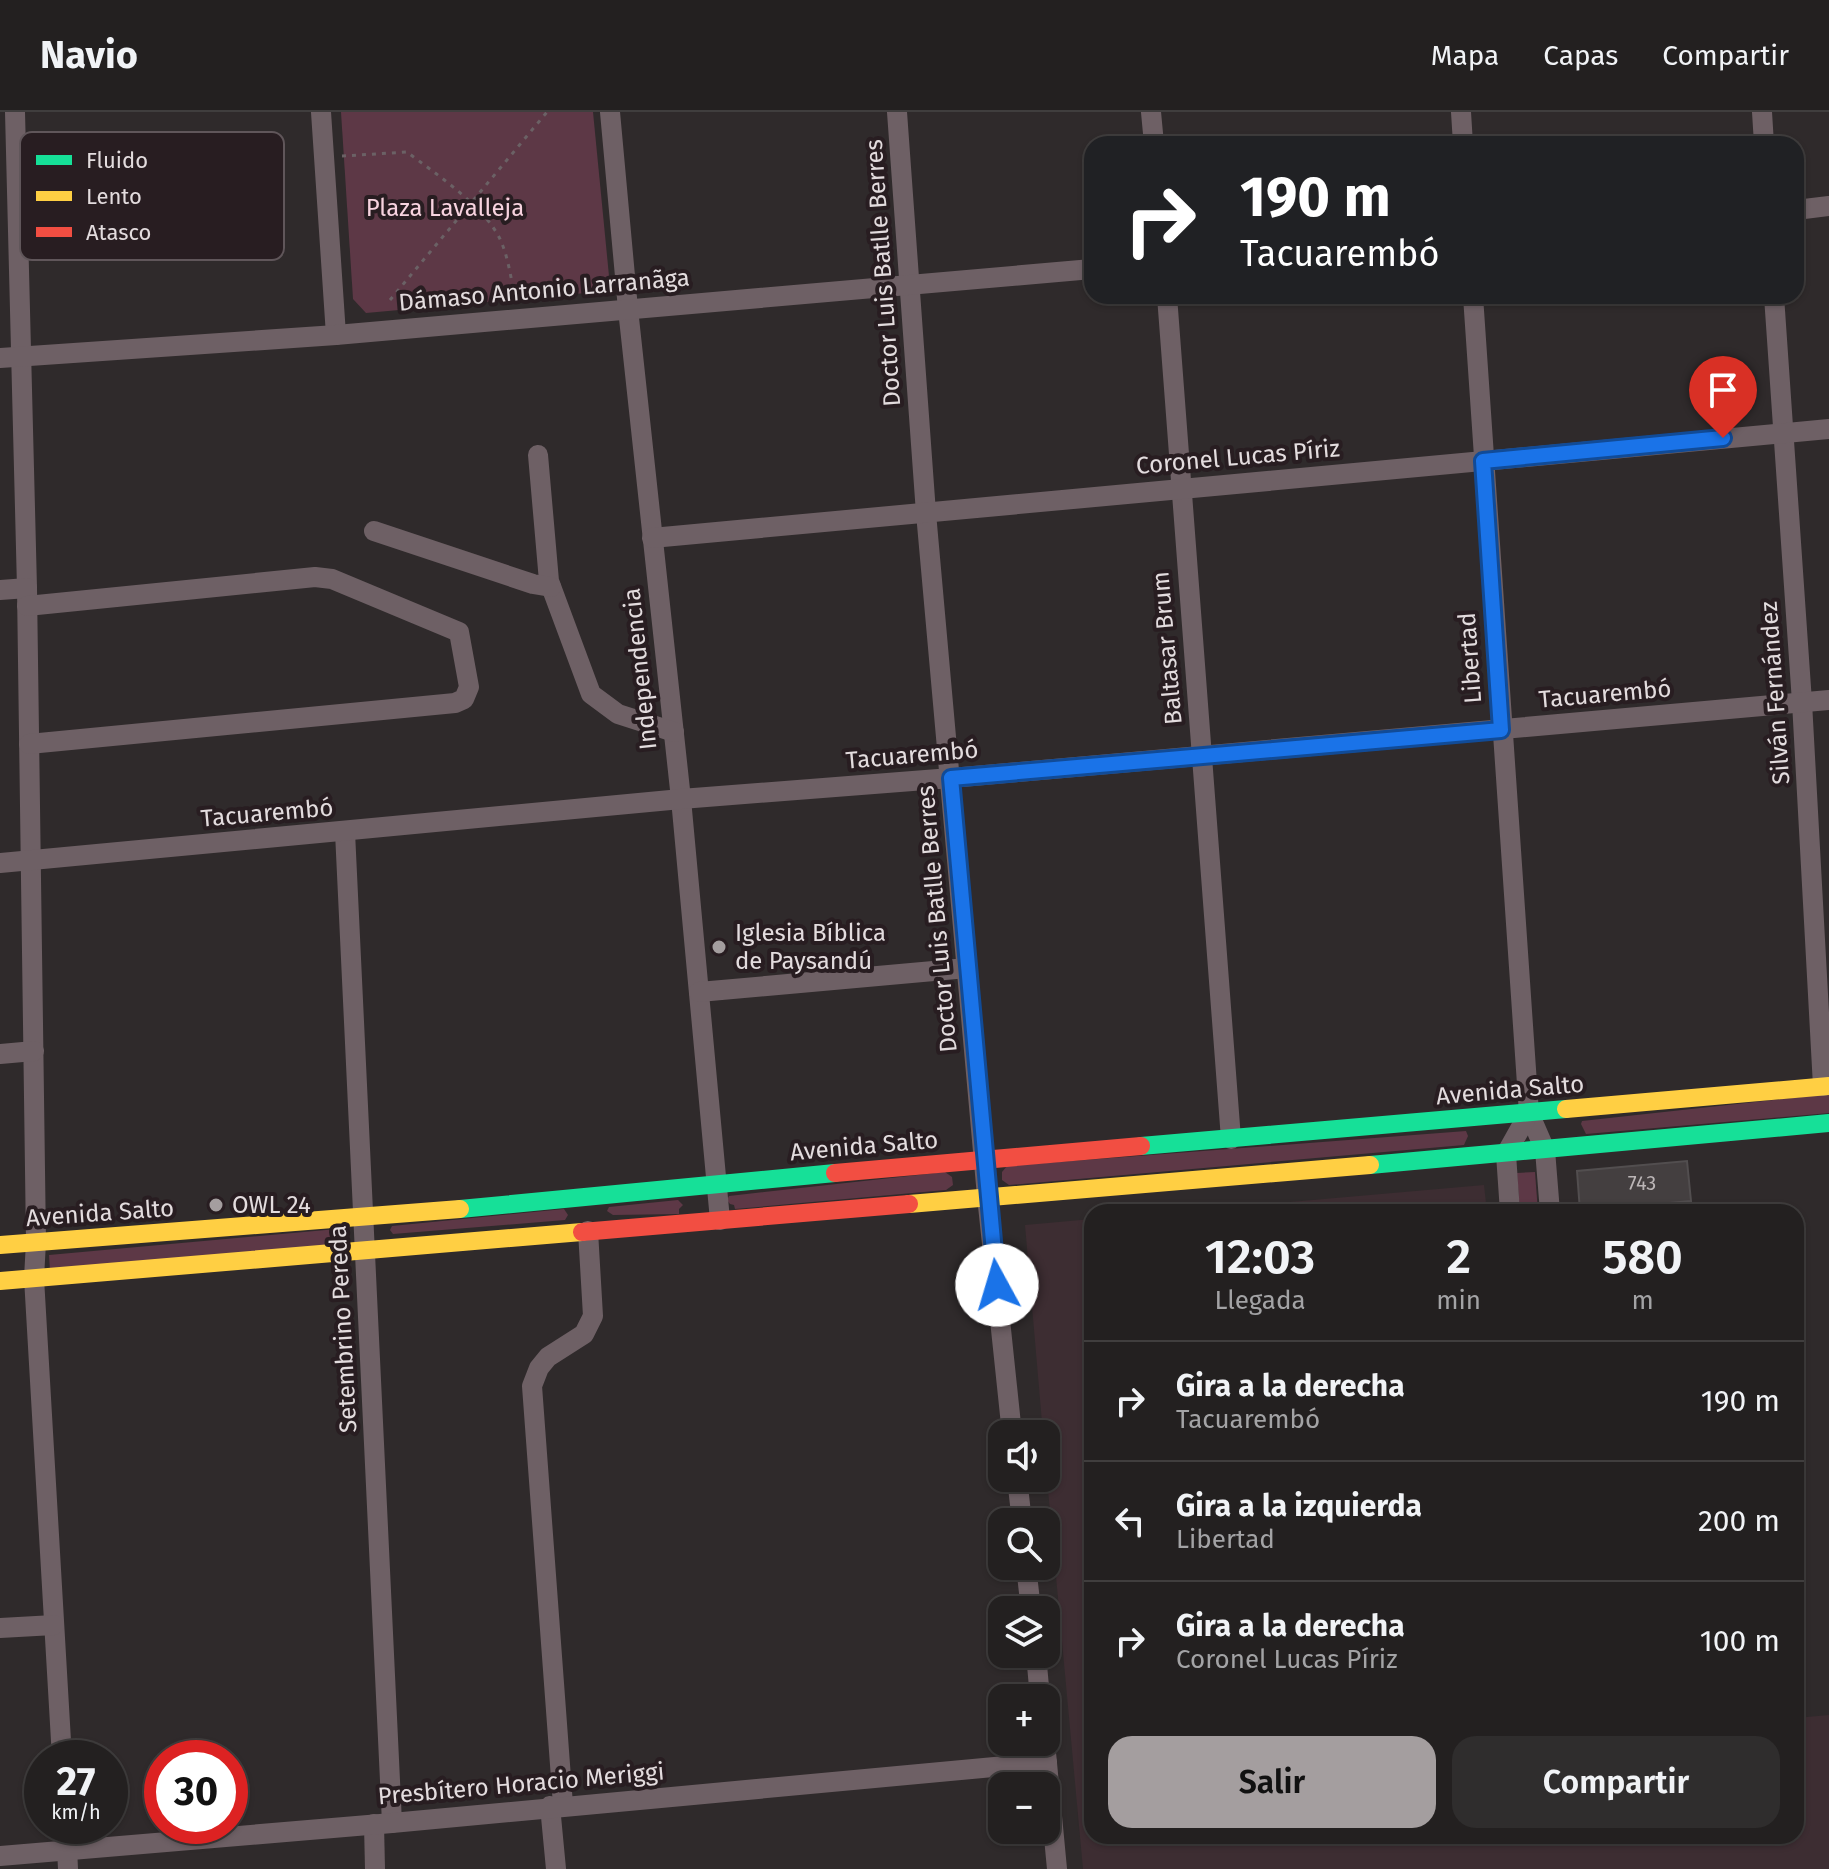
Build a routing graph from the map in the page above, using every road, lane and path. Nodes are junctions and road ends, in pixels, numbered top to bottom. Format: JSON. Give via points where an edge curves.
{"nodes":[{"id":1,"x":15,"y":112,"type":"edge"},
{"id":2,"x":321,"y":112,"type":"edge"},
{"id":3,"x":547,"y":112,"type":"edge"},
{"id":4,"x":610,"y":112,"type":"edge"},
{"id":5,"x":897,"y":112,"type":"edge"},
{"id":6,"x":1151,"y":112,"type":"edge"},
{"id":7,"x":1461,"y":112,"type":"edge"},
{"id":8,"x":1762,"y":112,"type":"edge"},
{"id":9,"x":1153,"y":136,"type":"edge"},
{"id":10,"x":1462,"y":136,"type":"edge"},
{"id":11,"x":1764,"y":136,"type":"edge"},
{"id":12,"x":342,"y":156,"type":"dead end"},
{"id":13,"x":470,"y":203,"type":"junction"},
{"id":14,"x":1829,"y":206,"type":"edge"},
{"id":15,"x":1804,"y":209,"type":"edge"},
{"id":16,"x":1084,"y":270,"type":"edge"},
{"id":17,"x":911,"y":283,"type":"junction"},
{"id":18,"x":513,"y":288,"type":"dead end"},
{"id":19,"x":390,"y":300,"type":"dead end"},
{"id":20,"x":1168,"y":304,"type":"edge"},
{"id":21,"x":1473,"y":304,"type":"edge"},
{"id":22,"x":1775,"y":304,"type":"edge"},
{"id":23,"x":628,"y":309,"type":"junction"},
{"id":24,"x":336,"y":335,"type":"junction"},
{"id":25,"x":21,"y":357,"type":"junction"},
{"id":26,"x":0,"y":358,"type":"edge"},
{"id":27,"x":1829,"y":429,"type":"edge"},
{"id":28,"x":1783,"y":433,"type":"junction"},
{"id":29,"x":538,"y":455,"type":"dead end"},
{"id":30,"x":1483,"y":461,"type":"junction"},
{"id":31,"x":1180,"y":489,"type":"junction"},
{"id":32,"x":926,"y":513,"type":"junction"},
{"id":33,"x":374,"y":531,"type":"dead end"},
{"id":34,"x":652,"y":538,"type":"junction"},
{"id":35,"x":551,"y":587,"type":"junction"},
{"id":36,"x":0,"y":590,"type":"edge"},
{"id":37,"x":27,"y":597,"type":"junction"},
{"id":38,"x":1829,"y":700,"type":"edge"},
{"id":39,"x":1802,"y":702,"type":"junction"},
{"id":40,"x":1501,"y":730,"type":"junction"},
{"id":41,"x":674,"y":732,"type":"junction"},
{"id":42,"x":29,"y":744,"type":"junction"},
{"id":43,"x":1202,"y":756,"type":"junction"},
{"id":44,"x":951,"y":778,"type":"junction"},
{"id":45,"x":681,"y":799,"type":"junction"},
{"id":46,"x":345,"y":832,"type":"junction"},
{"id":47,"x":31,"y":861,"type":"junction"},
{"id":48,"x":0,"y":863,"type":"edge"},
{"id":49,"x":967,"y":968,"type":"junction"},
{"id":50,"x":699,"y":992,"type":"junction"},
{"id":51,"x":34,"y":1051,"type":"junction"},
{"id":52,"x":0,"y":1054,"type":"edge"},
{"id":53,"x":1826,"y":1086,"type":"edge"},
{"id":54,"x":1529,"y":1113,"type":"junction"},
{"id":55,"x":1829,"y":1123,"type":"edge"},
{"id":56,"x":1231,"y":1139,"type":"junction"},
{"id":57,"x":1545,"y":1150,"type":"junction"},
{"id":58,"x":1506,"y":1154,"type":"junction"},
{"id":59,"x":985,"y":1159,"type":"junction"},
{"id":60,"x":716,"y":1184,"type":"junction"},
{"id":61,"x":594,"y":1196,"type":"junction"},
{"id":62,"x":987,"y":1196,"type":"junction"},
{"id":63,"x":1509,"y":1204,"type":"edge"},
{"id":64,"x":1549,"y":1204,"type":"edge"},
{"id":65,"x":364,"y":1218,"type":"junction"},
{"id":66,"x":720,"y":1220,"type":"junction"},
{"id":67,"x":593,"y":1231,"type":"junction"},
{"id":68,"x":36,"y":1242,"type":"junction"},
{"id":69,"x":0,"y":1245,"type":"edge"},
{"id":70,"x":365,"y":1252,"type":"junction"},
{"id":71,"x":34,"y":1278,"type":"junction"},
{"id":72,"x":0,"y":1281,"type":"edge"},
{"id":73,"x":1011,"y":1420,"type":"edge"},
{"id":74,"x":54,"y":1625,"type":"junction"},
{"id":75,"x":0,"y":1628,"type":"edge"},
{"id":76,"x":61,"y":1740,"type":"edge"},
{"id":77,"x":1010,"y":1756,"type":"edge"},
{"id":78,"x":1046,"y":1756,"type":"edge"},
{"id":79,"x":557,"y":1806,"type":"junction"},
{"id":80,"x":383,"y":1823,"type":"junction"},
{"id":81,"x":0,"y":1856,"type":"edge"},
{"id":82,"x":68,"y":1859,"type":"edge"},
{"id":83,"x":375,"y":1869,"type":"edge"},
{"id":84,"x":556,"y":1869,"type":"edge"},
{"id":85,"x":1057,"y":1869,"type":"edge"}],
"edges":[{"from":1,"to":25,"type":"street"},
{"from":2,"to":24,"type":"street"},
{"from":3,"to":13,"type":"path"},
{"from":4,"to":23,"type":"street","name":"Independencia"},
{"from":5,"to":17,"type":"street","name":"Doctor Luis Batlle Berres"},
{"from":6,"to":9,"type":"street"},
{"from":7,"to":10,"type":"street"},
{"from":8,"to":11,"type":"street"},
{"from":12,"to":13,"type":"path","via":[[407,152]]},
{"from":13,"to":18,"type":"path","via":[[499,238]]},
{"from":13,"to":19,"type":"path"},
{"from":14,"to":15,"type":"street"},
{"from":16,"to":17,"type":"street","name":"Dámaso Antonio Larranãga"},
{"from":17,"to":23,"type":"street","name":"Dámaso Antonio Larranãga"},
{"from":17,"to":32,"type":"street","name":"Doctor Luis Batlle Berres"},
{"from":20,"to":31,"type":"street","name":"Baltasar Brum"},
{"from":21,"to":30,"type":"street","name":"Libertad"},
{"from":22,"to":28,"type":"street","name":"Silván Fernández"},
{"from":23,"to":24,"type":"street","name":"Dámaso Antonio Larranãga"},
{"from":23,"to":34,"type":"street","name":"Independencia"},
{"from":24,"to":25,"type":"street","name":"Dámaso Antonio Larranãga"},
{"from":25,"to":26,"type":"street","name":"Dámaso Antonio Larranãga"},
{"from":25,"to":37,"type":"street"},
{"from":27,"to":28,"type":"street","name":"Coronel Lucas Píriz"},
{"from":28,"to":30,"type":"street","name":"Coronel Lucas Píriz"},
{"from":28,"to":39,"type":"street","name":"Silván Fernández"},
{"from":29,"to":35,"type":"street"},
{"from":30,"to":31,"type":"street","name":"Coronel Lucas Píriz"},
{"from":30,"to":40,"type":"street","name":"Libertad"},
{"from":31,"to":32,"type":"street","name":"Coronel Lucas Píriz"},
{"from":31,"to":43,"type":"street","name":"Baltasar Brum"},
{"from":32,"to":34,"type":"street","name":"Coronel Lucas Píriz"},
{"from":32,"to":44,"type":"street","name":"Doctor Luis Batlle Berres"},
{"from":33,"to":35,"type":"street"},
{"from":34,"to":41,"type":"street","name":"Independencia"},
{"from":35,"to":41,"type":"street","via":[[591,694],[618,714]]},
{"from":36,"to":37,"type":"street"},
{"from":37,"to":42,"type":"street"},
{"from":37,"to":42,"type":"street","via":[[332,579],[459,632],[469,687],[464,699],[455,703]]},
{"from":38,"to":39,"type":"street","name":"Tacuarembó"},
{"from":39,"to":40,"type":"street","name":"Tacuarembó"},
{"from":39,"to":53,"type":"street","name":"Silván Fernández"},
{"from":40,"to":43,"type":"street","name":"Tacuarembó"},
{"from":40,"to":54,"type":"street","name":"Libertad"},
{"from":41,"to":45,"type":"street","name":"Independencia"},
{"from":42,"to":47,"type":"street"},
{"from":43,"to":44,"type":"street","name":"Tacuarembó"},
{"from":43,"to":56,"type":"street","name":"Baltasar Brum"},
{"from":44,"to":45,"type":"street","name":"Tacuarembó"},
{"from":44,"to":49,"type":"street","name":"Doctor Luis Batlle Berres"},
{"from":45,"to":46,"type":"street","name":"Tacuarembó"},
{"from":45,"to":50,"type":"street","name":"Independencia"},
{"from":46,"to":47,"type":"street","name":"Tacuarembó"},
{"from":46,"to":65,"type":"street","name":"Setembrino Pereda"},
{"from":47,"to":48,"type":"street","name":"Tacuarembó"},
{"from":47,"to":51,"type":"street"},
{"from":49,"to":50,"type":"street"},
{"from":49,"to":59,"type":"street","name":"Doctor Luis Batlle Berres"},
{"from":50,"to":60,"type":"street","name":"Independencia"},
{"from":51,"to":52,"type":"street"},
{"from":51,"to":68,"type":"street"},
{"from":53,"to":54,"type":"street","name":"Avenida Salto"},
{"from":54,"to":56,"type":"street","name":"Avenida Salto"},
{"from":54,"to":57,"type":"street","name":"Libertad"},
{"from":54,"to":58,"type":"street"},
{"from":55,"to":57,"type":"street"},
{"from":56,"to":59,"type":"street","name":"Avenida Salto"},
{"from":57,"to":58,"type":"street"},
{"from":57,"to":64,"type":"street","name":"Libertad"},
{"from":58,"to":62,"type":"street"},
{"from":58,"to":63,"type":"street"},
{"from":59,"to":60,"type":"street","name":"Avenida Salto"},
{"from":59,"to":62,"type":"street","name":"Doctor Luis Batlle Berres"},
{"from":60,"to":61,"type":"street","name":"Avenida Salto"},
{"from":60,"to":66,"type":"street","name":"Independencia"},
{"from":61,"to":65,"type":"street","name":"Avenida Salto"},
{"from":61,"to":67,"type":"street"},
{"from":62,"to":66,"type":"street"},
{"from":62,"to":73,"type":"street","name":"Doctor Luis Batlle Berres"},
{"from":65,"to":68,"type":"street","name":"Avenida Salto"},
{"from":65,"to":70,"type":"street","name":"Setembrino Pereda"},
{"from":66,"to":67,"type":"street"},
{"from":67,"to":70,"type":"street"},
{"from":67,"to":79,"type":"street","via":[[593,1316],[584,1334],[548,1357],[532,1386]]},
{"from":68,"to":69,"type":"street","name":"Avenida Salto"},
{"from":68,"to":71,"type":"street"},
{"from":70,"to":71,"type":"street"},
{"from":70,"to":80,"type":"street","name":"Setembrino Pereda"},
{"from":71,"to":72,"type":"street"},
{"from":71,"to":74,"type":"street"},
{"from":74,"to":75,"type":"street"},
{"from":74,"to":76,"type":"street"},
{"from":77,"to":79,"type":"street","name":"Presbítero Horacio Meriggi"},
{"from":78,"to":85,"type":"street"},
{"from":79,"to":80,"type":"street","name":"Presbítero Horacio Meriggi"},
{"from":79,"to":84,"type":"street"},
{"from":80,"to":82,"type":"street","name":"Presbítero Horacio Meriggi"},
{"from":80,"to":83,"type":"street","name":"Setembrino Pereda"},
{"from":81,"to":82,"type":"street","name":"Presbítero Horacio Meriggi"}]}
